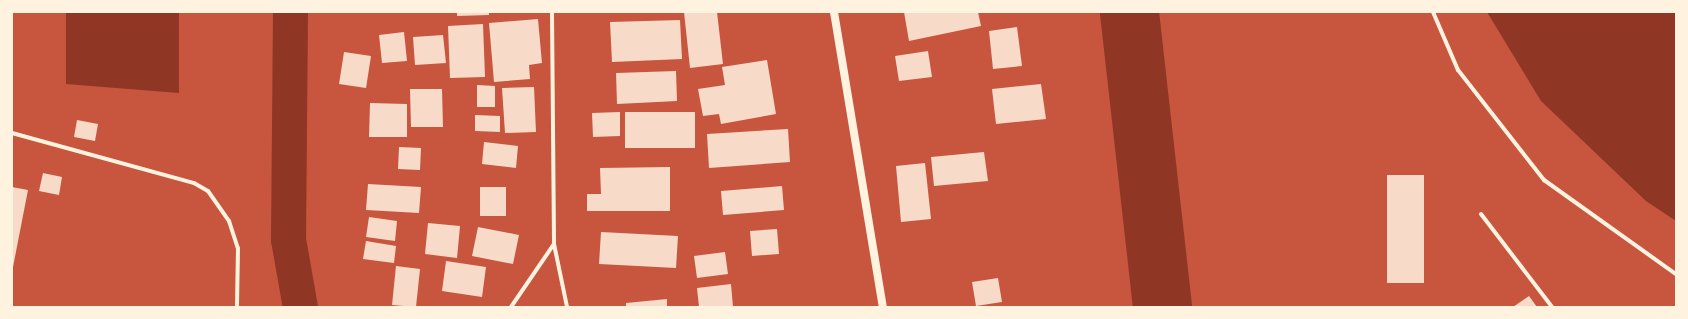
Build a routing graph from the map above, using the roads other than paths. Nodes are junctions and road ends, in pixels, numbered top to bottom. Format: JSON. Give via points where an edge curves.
{"nodes":[{"id":1,"x":552,"y":12,"type":"edge"},
{"id":2,"x":834,"y":12,"type":"edge"},
{"id":3,"x":1433,"y":12,"type":"edge"},
{"id":4,"x":12,"y":133,"type":"edge"},
{"id":5,"x":1481,"y":214,"type":"dead end"},
{"id":6,"x":554,"y":244,"type":"junction"},
{"id":7,"x":1676,"y":274,"type":"edge"},
{"id":8,"x":237,"y":307,"type":"edge"},
{"id":9,"x":511,"y":307,"type":"edge"},
{"id":10,"x":567,"y":307,"type":"edge"},
{"id":11,"x":883,"y":307,"type":"edge"},
{"id":12,"x":1552,"y":307,"type":"edge"}],
"edges":[{"from":1,"to":6,"type":"street"},
{"from":2,"to":11,"type":"main road"},
{"from":3,"to":7,"type":"street","via":[[1458,70],[1544,180]]},
{"from":4,"to":8,"type":"street","via":[[194,183],[208,191],[229,221],[238,248]]},
{"from":5,"to":12,"type":"street"},
{"from":6,"to":9,"type":"street"},
{"from":6,"to":10,"type":"street"}]}
